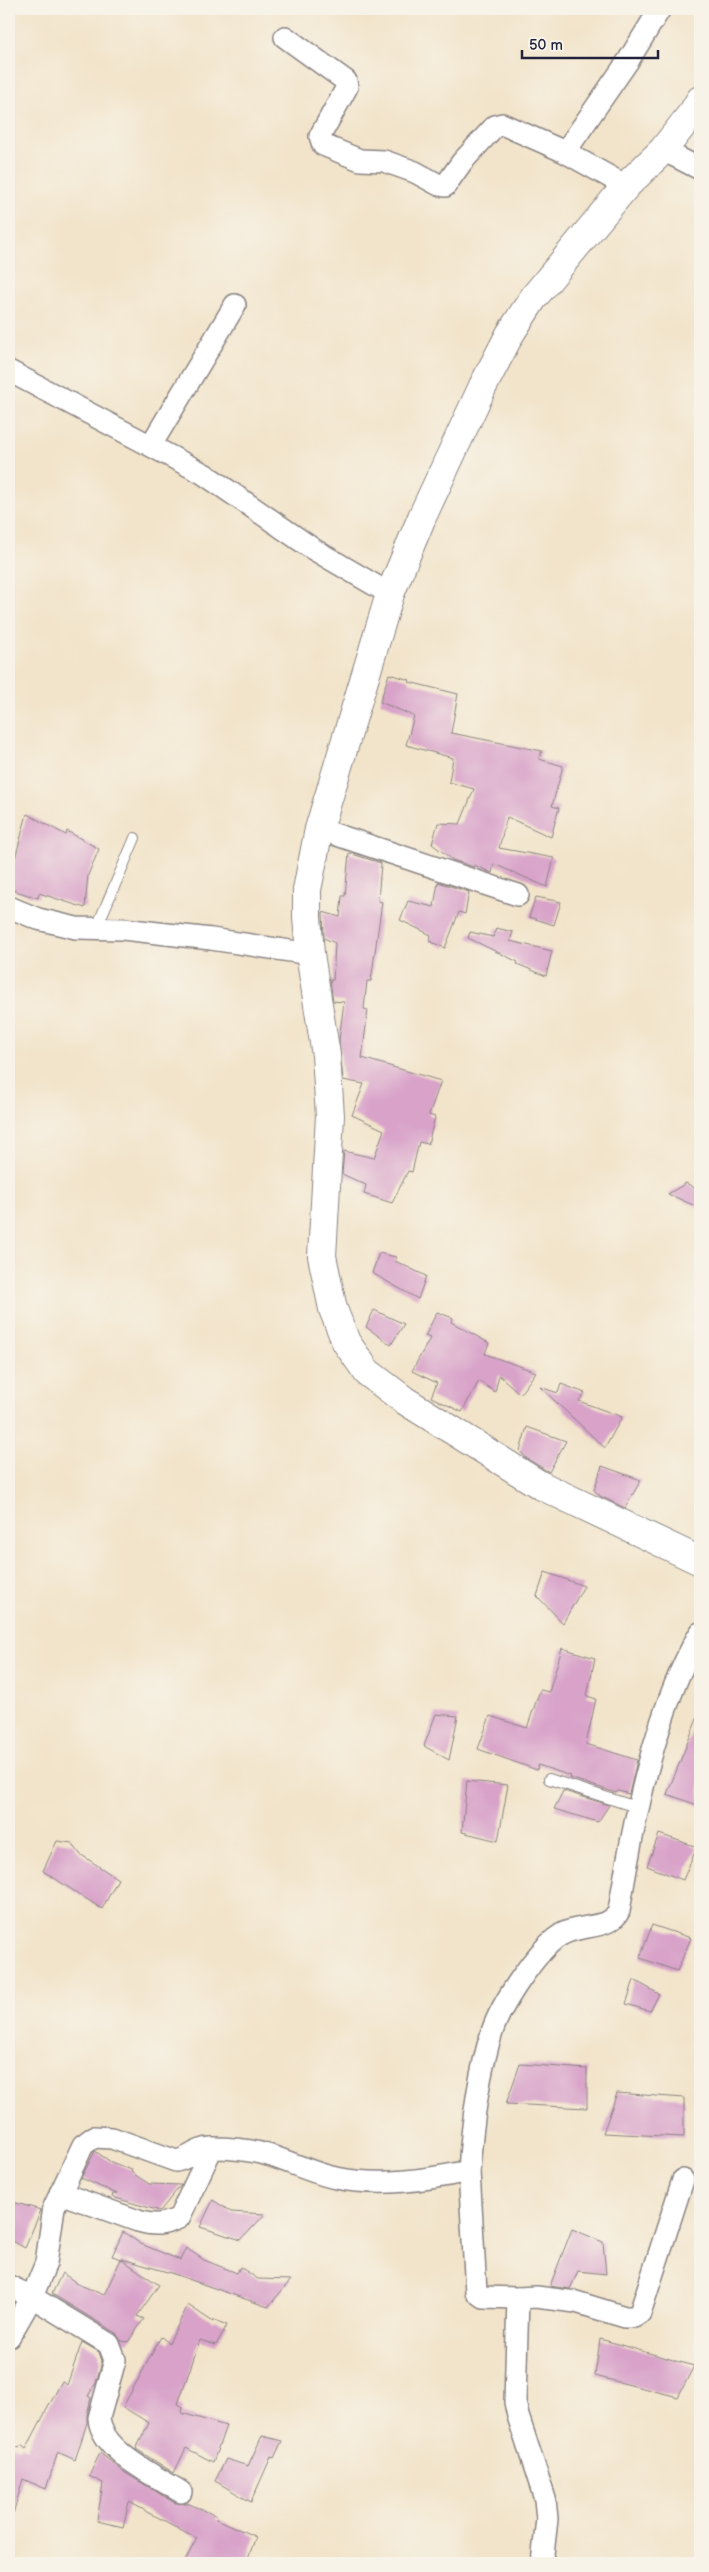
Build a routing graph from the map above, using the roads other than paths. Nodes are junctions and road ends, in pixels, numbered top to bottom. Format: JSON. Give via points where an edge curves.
{"nodes":[{"id":1,"x":660,"y":9,"type":"edge"},
{"id":2,"x":285,"y":37,"type":"dead end"},
{"id":3,"x":700,"y":100,"type":"edge"},
{"id":4,"x":663,"y":150,"type":"junction"},
{"id":5,"x":565,"y":152,"type":"junction"},
{"id":6,"x":700,"y":169,"type":"edge"},
{"id":7,"x":626,"y":186,"type":"junction"},
{"id":8,"x":235,"y":305,"type":"dead end"},
{"id":9,"x":9,"y":371,"type":"edge"},
{"id":10,"x":151,"y":445,"type":"junction"},
{"id":11,"x":390,"y":594,"type":"junction"},
{"id":12,"x":319,"y":829,"type":"junction"},
{"id":13,"x":9,"y":833,"type":"edge"},
{"id":14,"x":135,"y":838,"type":"dead end"},
{"id":15,"x":9,"y":840,"type":"edge"},
{"id":16,"x":518,"y":895,"type":"dead end"},
{"id":17,"x":9,"y":907,"type":"edge"},
{"id":18,"x":96,"y":929,"type":"junction"},
{"id":19,"x":310,"y":954,"type":"junction"},
{"id":20,"x":700,"y":1561,"type":"edge"},
{"id":21,"x":700,"y":1634,"type":"edge"},
{"id":22,"x":549,"y":1780,"type":"dead end"},
{"id":23,"x":639,"y":1808,"type":"junction"},
{"id":24,"x":212,"y":2148,"type":"junction"},
{"id":25,"x":469,"y":2171,"type":"junction"},
{"id":26,"x":683,"y":2180,"type":"dead end"},
{"id":27,"x":60,"y":2193,"type":"junction"},
{"id":28,"x":9,"y":2286,"type":"edge"},
{"id":29,"x":32,"y":2297,"type":"junction"},
{"id":30,"x":518,"y":2298,"type":"junction"},
{"id":31,"x":9,"y":2337,"type":"edge"},
{"id":32,"x":181,"y":2492,"type":"dead end"},
{"id":33,"x":542,"y":2563,"type":"edge"}],
"edges":[{"from":1,"to":5,"type":"street"},
{"from":2,"to":5,"type":"street","via":[[346,81],[347,87],[320,136],[323,145],[360,160],[384,162],[415,172],[442,186],[448,184],[462,162],[498,124]]},
{"from":3,"to":4,"type":"street"},
{"from":4,"to":6,"type":"street"},
{"from":4,"to":7,"type":"street"},
{"from":5,"to":7,"type":"street"},
{"from":7,"to":11,"type":"street","via":[[534,297],[510,334],[422,517]]},
{"from":8,"to":10,"type":"street"},
{"from":9,"to":10,"type":"street"},
{"from":10,"to":11,"type":"street","via":[[204,474],[313,549]]},
{"from":11,"to":12,"type":"street"},
{"from":12,"to":16,"type":"street"},
{"from":12,"to":19,"type":"street","via":[[307,890]]},
{"from":13,"to":15,"type":"lane"},
{"from":14,"to":18,"type":"lane"},
{"from":17,"to":18,"type":"street","via":[[47,921]]},
{"from":18,"to":19,"type":"street","via":[[211,938]]},
{"from":19,"to":20,"type":"street","via":[[326,1055],[330,1116],[322,1256],[332,1310],[346,1342],[367,1372],[404,1400],[540,1485]]},
{"from":21,"to":23,"type":"street","via":[[673,1689]]},
{"from":22,"to":23,"type":"lane"},
{"from":23,"to":25,"type":"street","via":[[616,1918],[560,1935],[541,1951],[520,1980],[492,2031],[472,2125]]},
{"from":24,"to":25,"type":"street","via":[[266,2155],[336,2178],[369,2182],[410,2181]]},
{"from":24,"to":27,"type":"street","via":[[200,2148],[185,2159],[176,2161],[112,2138],[94,2137],[83,2145]]},
{"from":24,"to":27,"type":"street","via":[[180,2218],[164,2225],[151,2225]]},
{"from":25,"to":30,"type":"street","via":[[476,2292],[484,2297]]},
{"from":26,"to":30,"type":"street","via":[[640,2313],[625,2318],[576,2302]]},
{"from":27,"to":29,"type":"street","via":[[54,2207],[46,2263]]},
{"from":28,"to":29,"type":"street"},
{"from":29,"to":31,"type":"street"},
{"from":29,"to":32,"type":"street","via":[[109,2344],[114,2360],[99,2418],[100,2428],[122,2454]]},
{"from":30,"to":33,"type":"street","via":[[515,2402],[545,2499],[547,2520]]}]}
